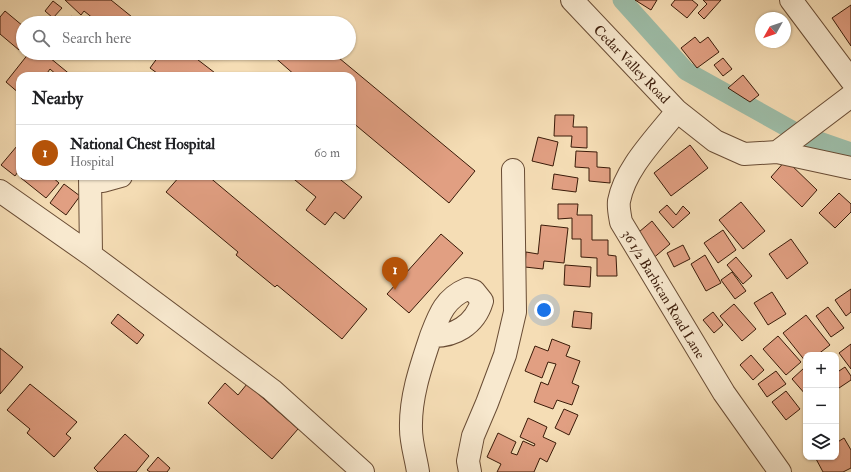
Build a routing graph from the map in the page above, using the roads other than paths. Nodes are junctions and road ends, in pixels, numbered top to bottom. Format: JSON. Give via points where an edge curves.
{"nodes":[{"id":1,"x":572,"y":0,"type":"edge"},
{"id":2,"x":791,"y":0,"type":"edge"},
{"id":3,"x":851,"y":80,"type":"edge"},
{"id":4,"x":851,"y":96,"type":"edge"},
{"id":5,"x":677,"y":111,"type":"junction"},
{"id":6,"x":777,"y":152,"type":"junction"},
{"id":7,"x":851,"y":168,"type":"edge"},
{"id":8,"x":513,"y":170,"type":"dead end"},
{"id":9,"x":90,"y":180,"type":"edge"},
{"id":10,"x":96,"y":180,"type":"edge"},
{"id":11,"x":109,"y":180,"type":"edge"},
{"id":12,"x":0,"y":190,"type":"edge"},
{"id":13,"x":91,"y":255,"type":"junction"},
{"id":14,"x":431,"y":336,"type":"dead end"},
{"id":15,"x":363,"y":472,"type":"edge"},
{"id":16,"x":418,"y":472,"type":"edge"},
{"id":17,"x":470,"y":472,"type":"edge"},
{"id":18,"x":780,"y":472,"type":"edge"}],
"edges":[{"from":1,"to":5,"type":"street","name":"Cedar Valley Road"},
{"from":2,"to":3,"type":"street"},
{"from":4,"to":6,"type":"street"},
{"from":5,"to":6,"type":"street","name":"Cedar Valley Road","via":[[716,141],[744,154]]},
{"from":5,"to":18,"type":"street","name":"36 1/2 Barbican Road Lane","via":[[624,183],[618,202],[620,222],[724,393]]},
{"from":6,"to":7,"type":"street","name":"Cedar Valley Road"},
{"from":8,"to":17,"type":"street","via":[[515,312],[505,355],[473,436],[468,461]]},
{"from":9,"to":13,"type":"street"},
{"from":10,"to":11,"type":"street"},
{"from":12,"to":13,"type":"street"},
{"from":13,"to":15,"type":"street","via":[[272,390]]},
{"from":14,"to":16,"type":"street","via":[[418,374],[412,403],[411,430]]}]}
